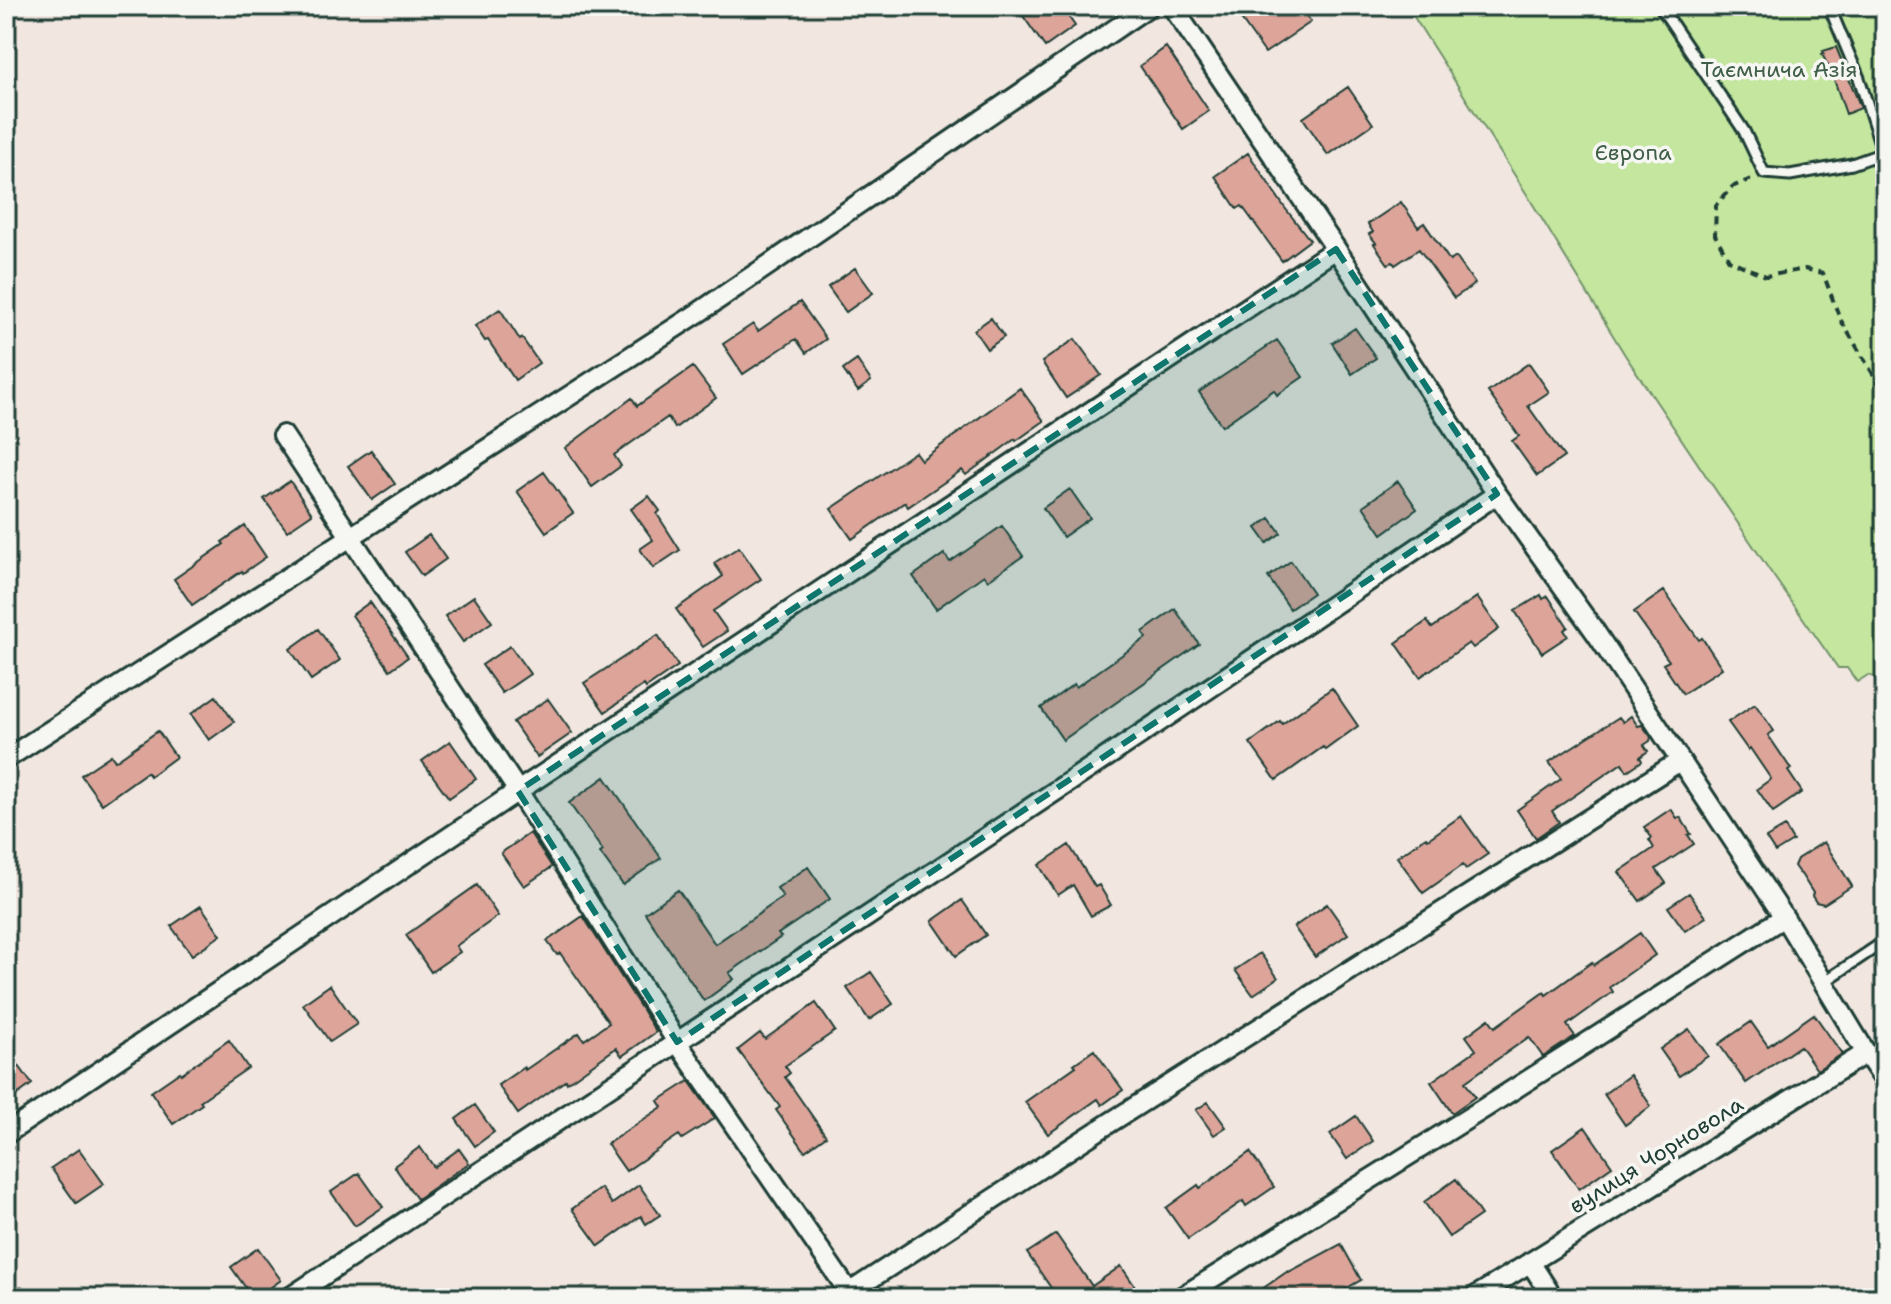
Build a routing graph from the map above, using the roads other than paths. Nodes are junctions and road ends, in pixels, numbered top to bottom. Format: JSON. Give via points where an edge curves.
{"nodes":[{"id":1,"x":1149,"y":6,"type":"edge"},
{"id":2,"x":1172,"y":6,"type":"edge"},
{"id":3,"x":1660,"y":6,"type":"edge"},
{"id":4,"x":1829,"y":6,"type":"edge"},
{"id":5,"x":1884,"y":156,"type":"edge"},
{"id":6,"x":1336,"y":249,"type":"junction"},
{"id":7,"x":283,"y":435,"type":"dead end"},
{"id":8,"x":1497,"y":494,"type":"junction"},
{"id":9,"x":350,"y":538,"type":"junction"},
{"id":10,"x":6,"y":759,"type":"edge"},
{"id":11,"x":1680,"y":761,"type":"junction"},
{"id":12,"x":518,"y":791,"type":"junction"},
{"id":13,"x":1784,"y":917,"type":"junction"},
{"id":14,"x":1885,"y":941,"type":"edge"},
{"id":15,"x":1824,"y":982,"type":"junction"},
{"id":16,"x":677,"y":1042,"type":"junction"},
{"id":17,"x":1866,"y":1053,"type":"junction"},
{"id":18,"x":1885,"y":1081,"type":"edge"},
{"id":19,"x":6,"y":1134,"type":"edge"},
{"id":20,"x":1530,"y":1262,"type":"junction"},
{"id":21,"x":848,"y":1296,"type":"edge"},
{"id":22,"x":289,"y":1298,"type":"edge"},
{"id":23,"x":1180,"y":1298,"type":"edge"},
{"id":24,"x":1473,"y":1298,"type":"edge"},
{"id":25,"x":1553,"y":1298,"type":"edge"}],
"edges":[{"from":1,"to":9,"type":"street","via":[[698,313]]},
{"from":2,"to":6,"type":"street"},
{"from":3,"to":5,"type":"lane","via":[[1744,131],[1764,173],[1790,175]]},
{"from":4,"to":5,"type":"lane"},
{"from":6,"to":8,"type":"street"},
{"from":6,"to":12,"type":"street"},
{"from":7,"to":9,"type":"street"},
{"from":8,"to":11,"type":"street"},
{"from":8,"to":16,"type":"street"},
{"from":9,"to":10,"type":"street"},
{"from":9,"to":12,"type":"street"},
{"from":11,"to":13,"type":"street"},
{"from":11,"to":21,"type":"street","via":[[1111,1122]]},
{"from":12,"to":16,"type":"street"},
{"from":12,"to":19,"type":"street"},
{"from":13,"to":15,"type":"street"},
{"from":13,"to":23,"type":"street"},
{"from":14,"to":15,"type":"lane"},
{"from":15,"to":17,"type":"street"},
{"from":16,"to":21,"type":"street"},
{"from":16,"to":22,"type":"street"},
{"from":17,"to":18,"type":"street"},
{"from":17,"to":20,"type":"street","name":"вулиця Чорновола"},
{"from":20,"to":24,"type":"street","name":"вулиця Чорновола"},
{"from":20,"to":25,"type":"street"}]}
